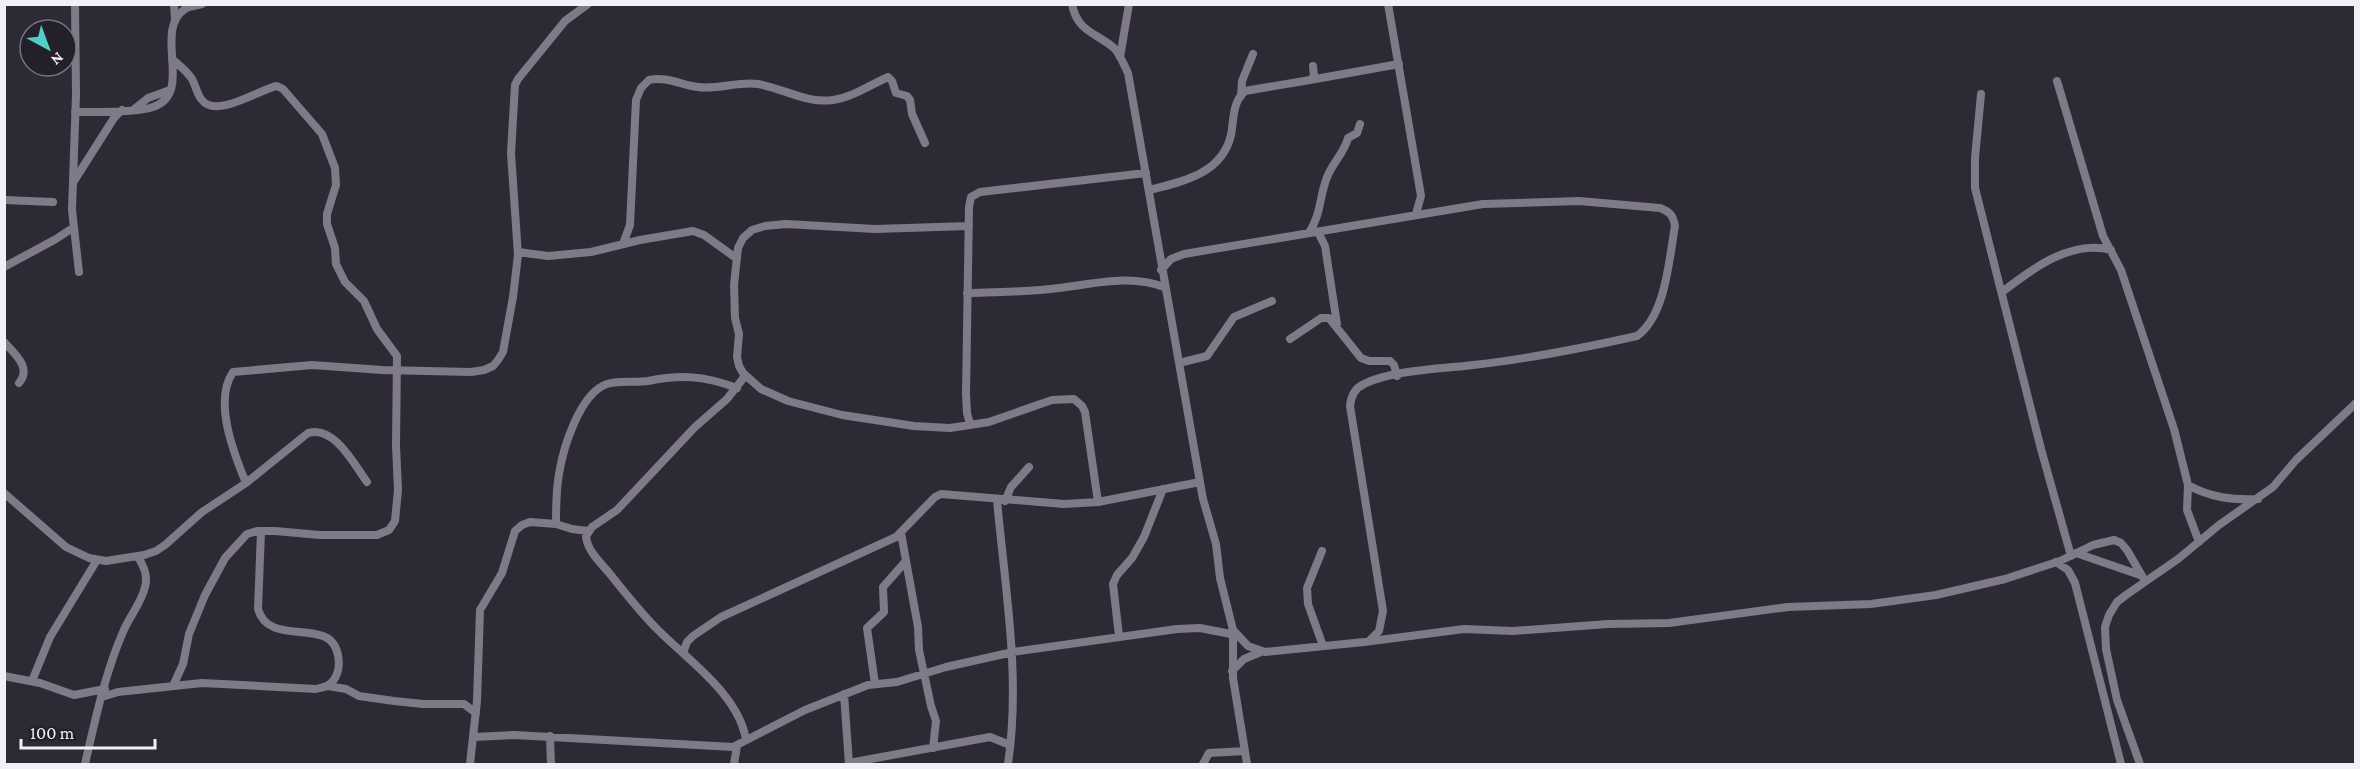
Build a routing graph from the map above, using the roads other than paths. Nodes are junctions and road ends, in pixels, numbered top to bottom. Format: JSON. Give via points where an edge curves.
{"nodes":[{"id":1,"x":75,"y":4,"type":"edge"},
{"id":2,"x":174,"y":4,"type":"edge"},
{"id":3,"x":202,"y":4,"type":"edge"},
{"id":4,"x":588,"y":4,"type":"edge"},
{"id":5,"x":1072,"y":4,"type":"edge"},
{"id":6,"x":1129,"y":4,"type":"edge"},
{"id":7,"x":1388,"y":4,"type":"edge"},
{"id":8,"x":175,"y":21,"type":"junction"},
{"id":9,"x":1253,"y":54,"type":"dead end"},
{"id":10,"x":1120,"y":57,"type":"junction"},
{"id":11,"x":172,"y":59,"type":"junction"},
{"id":12,"x":1399,"y":64,"type":"junction"},
{"id":13,"x":1313,"y":66,"type":"dead end"},
{"id":14,"x":1310,"y":80,"type":"junction"},
{"id":15,"x":2057,"y":81,"type":"dead end"},
{"id":16,"x":1981,"y":94,"type":"dead end"},
{"id":17,"x":1241,"y":96,"type":"junction"},
{"id":18,"x":122,"y":110,"type":"junction"},
{"id":19,"x":75,"y":112,"type":"junction"},
{"id":20,"x":1360,"y":124,"type":"dead end"},
{"id":21,"x":925,"y":143,"type":"dead end"},
{"id":22,"x":1146,"y":173,"type":"junction"},
{"id":23,"x":73,"y":183,"type":"junction"},
{"id":24,"x":1149,"y":190,"type":"junction"},
{"id":25,"x":4,"y":200,"type":"edge"},
{"id":26,"x":53,"y":202,"type":"dead end"},
{"id":27,"x":1416,"y":214,"type":"junction"},
{"id":28,"x":969,"y":225,"type":"junction"},
{"id":29,"x":74,"y":227,"type":"junction"},
{"id":30,"x":1318,"y":232,"type":"junction"},
{"id":31,"x":1309,"y":233,"type":"junction"},
{"id":32,"x":623,"y":244,"type":"junction"},
{"id":33,"x":2111,"y":250,"type":"junction"},
{"id":34,"x":518,"y":252,"type":"junction"},
{"id":35,"x":736,"y":258,"type":"junction"},
{"id":36,"x":4,"y":267,"type":"edge"},
{"id":37,"x":1161,"y":270,"type":"junction"},
{"id":38,"x":79,"y":272,"type":"dead end"},
{"id":39,"x":1164,"y":287,"type":"junction"},
{"id":40,"x":2002,"y":292,"type":"junction"},
{"id":41,"x":967,"y":293,"type":"junction"},
{"id":42,"x":1272,"y":301,"type":"dead end"},
{"id":43,"x":1337,"y":325,"type":"junction"},
{"id":44,"x":1290,"y":339,"type":"dead end"},
{"id":45,"x":4,"y":342,"type":"edge"},
{"id":46,"x":1179,"y":363,"type":"junction"},
{"id":47,"x":398,"y":370,"type":"junction"},
{"id":48,"x":745,"y":376,"type":"junction"},
{"id":49,"x":1397,"y":376,"type":"junction"},
{"id":50,"x":19,"y":383,"type":"dead end"},
{"id":51,"x":737,"y":388,"type":"junction"},
{"id":52,"x":2355,"y":403,"type":"edge"},
{"id":53,"x":970,"y":424,"type":"junction"},
{"id":54,"x":1029,"y":468,"type":"dead end"},
{"id":55,"x":367,"y":482,"type":"dead end"},
{"id":56,"x":1200,"y":482,"type":"junction"},
{"id":57,"x":246,"y":483,"type":"junction"},
{"id":58,"x":2188,"y":485,"type":"junction"},
{"id":59,"x":1163,"y":489,"type":"junction"},
{"id":60,"x":4,"y":493,"type":"edge"},
{"id":61,"x":2260,"y":498,"type":"junction"},
{"id":62,"x":1001,"y":501,"type":"junction"},
{"id":63,"x":1098,"y":502,"type":"junction"},
{"id":64,"x":556,"y":524,"type":"junction"},
{"id":65,"x":261,"y":531,"type":"junction"},
{"id":66,"x":588,"y":531,"type":"junction"},
{"id":67,"x":901,"y":533,"type":"junction"},
{"id":68,"x":2199,"y":542,"type":"junction"},
{"id":69,"x":1322,"y":550,"type":"dead end"},
{"id":70,"x":2074,"y":555,"type":"junction"},
{"id":71,"x":138,"y":556,"type":"junction"},
{"id":72,"x":97,"y":560,"type":"junction"},
{"id":73,"x":906,"y":561,"type":"junction"},
{"id":74,"x":2056,"y":562,"type":"junction"},
{"id":75,"x":2142,"y":578,"type":"junction"},
{"id":76,"x":1232,"y":632,"type":"junction"},
{"id":77,"x":1119,"y":636,"type":"junction"},
{"id":78,"x":1369,"y":641,"type":"junction"},
{"id":79,"x":1323,"y":646,"type":"junction"},
{"id":80,"x":1013,"y":652,"type":"junction"},
{"id":81,"x":1261,"y":652,"type":"junction"},
{"id":82,"x":683,"y":653,"type":"junction"},
{"id":83,"x":1232,"y":671,"type":"junction"},
{"id":84,"x":925,"y":673,"type":"junction"},
{"id":85,"x":4,"y":676,"type":"edge"},
{"id":86,"x":32,"y":681,"type":"junction"},
{"id":87,"x":875,"y":684,"type":"junction"},
{"id":88,"x":173,"y":686,"type":"junction"},
{"id":89,"x":328,"y":686,"type":"junction"},
{"id":90,"x":104,"y":693,"type":"junction"},
{"id":91,"x":844,"y":694,"type":"junction"},
{"id":92,"x":476,"y":713,"type":"junction"},
{"id":93,"x":550,"y":736,"type":"junction"},
{"id":94,"x":474,"y":737,"type":"junction"},
{"id":95,"x":746,"y":740,"type":"junction"},
{"id":96,"x":1010,"y":745,"type":"junction"},
{"id":97,"x":737,"y":746,"type":"junction"},
{"id":98,"x":933,"y":748,"type":"junction"},
{"id":99,"x":1245,"y":751,"type":"junction"},
{"id":100,"x":849,"y":764,"type":"edge"},
{"id":101,"x":85,"y":765,"type":"edge"},
{"id":102,"x":470,"y":765,"type":"edge"},
{"id":103,"x":551,"y":765,"type":"edge"},
{"id":104,"x":734,"y":765,"type":"edge"},
{"id":105,"x":1008,"y":765,"type":"edge"},
{"id":106,"x":1203,"y":765,"type":"edge"},
{"id":107,"x":1247,"y":765,"type":"edge"},
{"id":108,"x":2121,"y":765,"type":"edge"},
{"id":109,"x":2140,"y":765,"type":"edge"}],
"edges":[{"from":1,"to":19,"type":"street"},
{"from":2,"to":8,"type":"street"},
{"from":3,"to":8,"type":"street","via":[[187,8]]},
{"from":4,"to":34,"type":"street","via":[[565,21],[515,85],[511,153]]},
{"from":5,"to":10,"type":"street","via":[[1086,29],[1116,49]]},
{"from":6,"to":10,"type":"street"},
{"from":7,"to":12,"type":"street"},
{"from":8,"to":11,"type":"street"},
{"from":9,"to":17,"type":"street","via":[[1242,81]]},
{"from":10,"to":22,"type":"street","via":[[1128,73]]},
{"from":11,"to":18,"type":"street","via":[[170,90],[148,98],[133,110]]},
{"from":11,"to":47,"type":"street","via":[[191,77],[205,104],[222,106],[238,102],[277,86],[322,134],[336,178],[327,224],[336,264],[397,356]]},
{"from":12,"to":14,"type":"street"},
{"from":12,"to":27,"type":"street","via":[[1421,196]]},
{"from":13,"to":14,"type":"street","via":[[1314,76]]},
{"from":14,"to":17,"type":"street","via":[[1249,90]]},
{"from":15,"to":33,"type":"street","via":[[2103,236]]},
{"from":16,"to":40,"type":"street","via":[[1975,188]]},
{"from":17,"to":24,"type":"street","via":[[1233,114],[1231,135],[1220,158],[1202,174]]},
{"from":18,"to":19,"type":"street"},
{"from":18,"to":23,"type":"street"},
{"from":19,"to":23,"type":"street"},
{"from":20,"to":31,"type":"street","via":[[1330,170],[1319,216]]},
{"from":21,"to":32,"type":"street","via":[[910,99],[896,93],[888,77],[831,101],[756,84],[710,88],[649,80],[640,88],[636,100],[630,218]]},
{"from":22,"to":24,"type":"street"},
{"from":22,"to":28,"type":"street","via":[[976,193],[969,202]]},
{"from":23,"to":29,"type":"street"},
{"from":24,"to":37,"type":"street"},
{"from":25,"to":26,"type":"street"},
{"from":27,"to":30,"type":"street"},
{"from":27,"to":49,"type":"street","via":[[1483,204],[1579,201],[1660,208],[1673,216],[1675,225],[1654,316],[1647,329],[1637,336],[1520,359]]},
{"from":28,"to":35,"type":"street","via":[[875,229],[765,226],[743,238]]},
{"from":28,"to":41,"type":"street"},
{"from":29,"to":36,"type":"street"},
{"from":29,"to":38,"type":"street"},
{"from":30,"to":31,"type":"street"},
{"from":30,"to":43,"type":"street","via":[[1325,246]]},
{"from":31,"to":37,"type":"street","via":[[1184,254],[1171,259]]},
{"from":32,"to":34,"type":"street","via":[[548,256]]},
{"from":32,"to":35,"type":"street","via":[[693,231]]},
{"from":33,"to":40,"type":"street","via":[[2080,248],[2061,255]]},
{"from":33,"to":58,"type":"street","via":[[2175,429]]},
{"from":34,"to":47,"type":"street","via":[[503,352],[493,366],[471,372]]},
{"from":35,"to":48,"type":"street","via":[[735,318],[739,366]]},
{"from":37,"to":39,"type":"street"},
{"from":39,"to":41,"type":"street","via":[[1132,280]]},
{"from":39,"to":46,"type":"street"},
{"from":40,"to":70,"type":"street","via":[[2041,449]]},
{"from":41,"to":53,"type":"street","via":[[966,394]]},
{"from":42,"to":46,"type":"street","via":[[1234,317],[1203,358]]},
{"from":43,"to":44,"type":"street","via":[[1325,317]]},
{"from":43,"to":49,"type":"street","via":[[1361,358],[1390,361]]},
{"from":45,"to":50,"type":"street","via":[[24,367]]},
{"from":46,"to":56,"type":"street"},
{"from":47,"to":57,"type":"street","via":[[312,365],[232,372],[225,408],[232,450]]},
{"from":47,"to":65,"type":"street","via":[[398,490],[395,521],[389,530],[376,535]]},
{"from":48,"to":51,"type":"street"},
{"from":48,"to":53,"type":"street","via":[[775,396],[825,411],[914,426],[950,428]]},
{"from":49,"to":78,"type":"street","via":[[1361,385],[1351,397],[1350,406],[1383,611],[1379,631]]},
{"from":51,"to":64,"type":"street","via":[[717,381],[667,376],[607,384],[595,391],[579,413],[568,439],[559,474]]},
{"from":51,"to":66,"type":"street","via":[[617,510]]},
{"from":52,"to":61,"type":"street"},
{"from":53,"to":63,"type":"street","via":[[989,422],[1053,400],[1074,399],[1085,412]]},
{"from":54,"to":62,"type":"street"},
{"from":55,"to":57,"type":"street","via":[[338,444],[315,431]]},
{"from":56,"to":59,"type":"street"},
{"from":56,"to":76,"type":"street"},
{"from":57,"to":71,"type":"street","via":[[202,512],[156,551]]},
{"from":58,"to":61,"type":"street","via":[[2212,496]]},
{"from":58,"to":68,"type":"street","via":[[2187,510]]},
{"from":59,"to":63,"type":"street"},
{"from":59,"to":77,"type":"street","via":[[1144,537],[1113,584]]},
{"from":60,"to":72,"type":"street","via":[[66,548]]},
{"from":61,"to":68,"type":"street"},
{"from":62,"to":63,"type":"street"},
{"from":62,"to":67,"type":"street","via":[[941,494]]},
{"from":62,"to":80,"type":"street"},
{"from":64,"to":66,"type":"street"},
{"from":64,"to":92,"type":"street","via":[[530,522],[515,531],[502,573],[480,610]]},
{"from":65,"to":88,"type":"street","via":[[247,534],[225,558],[189,634],[183,664]]},
{"from":65,"to":89,"type":"street","via":[[260,616],[272,626],[323,636],[332,642],[338,654],[337,670]]},
{"from":66,"to":82,"type":"street","via":[[586,541],[592,551],[637,609]]},
{"from":67,"to":73,"type":"street"},
{"from":67,"to":82,"type":"street","via":[[721,617],[693,636]]},
{"from":68,"to":75,"type":"street","via":[[2178,559]]},
{"from":69,"to":79,"type":"street","via":[[1307,588],[1308,604]]},
{"from":70,"to":74,"type":"street"},
{"from":70,"to":75,"type":"street"},
{"from":70,"to":75,"type":"street","via":[[2114,540],[2127,550]]},
{"from":71,"to":72,"type":"street"},
{"from":71,"to":90,"type":"street","via":[[145,569],[145,590],[123,631]]},
{"from":72,"to":86,"type":"street","via":[[50,637]]},
{"from":73,"to":84,"type":"street"},
{"from":73,"to":87,"type":"street","via":[[883,587],[884,612],[867,628]]},
{"from":74,"to":78,"type":"street","via":[[1936,595],[1871,604],[1788,607],[1669,623],[1513,631],[1464,629]]},
{"from":74,"to":108,"type":"street","via":[[2068,570],[2075,584]]},
{"from":75,"to":109,"type":"street","via":[[2117,602],[2105,627],[2117,700]]},
{"from":76,"to":77,"type":"street","via":[[1194,628]]},
{"from":76,"to":81,"type":"street"},
{"from":76,"to":83,"type":"street"},
{"from":77,"to":80,"type":"street"},
{"from":78,"to":79,"type":"street"},
{"from":79,"to":81,"type":"street"},
{"from":80,"to":84,"type":"street"},
{"from":80,"to":96,"type":"street"},
{"from":81,"to":83,"type":"street","via":[[1249,656]]},
{"from":82,"to":95,"type":"street","via":[[735,709]]},
{"from":83,"to":99,"type":"street"},
{"from":84,"to":87,"type":"street"},
{"from":84,"to":98,"type":"street","via":[[936,721]]},
{"from":85,"to":86,"type":"street"},
{"from":86,"to":90,"type":"street","via":[[74,695]]},
{"from":87,"to":91,"type":"street"},
{"from":88,"to":89,"type":"street"},
{"from":88,"to":90,"type":"street"},
{"from":89,"to":92,"type":"street","via":[[394,701],[465,704]]},
{"from":90,"to":101,"type":"street"},
{"from":91,"to":95,"type":"street"},
{"from":91,"to":100,"type":"street"},
{"from":92,"to":94,"type":"street"},
{"from":93,"to":94,"type":"street"},
{"from":93,"to":97,"type":"street"},
{"from":93,"to":103,"type":"street"},
{"from":94,"to":102,"type":"street"},
{"from":95,"to":97,"type":"street"},
{"from":96,"to":98,"type":"street","via":[[990,737]]},
{"from":96,"to":105,"type":"street"},
{"from":97,"to":104,"type":"street"},
{"from":98,"to":100,"type":"street"},
{"from":99,"to":106,"type":"street","via":[[1209,753]]},
{"from":99,"to":107,"type":"street"}]}
